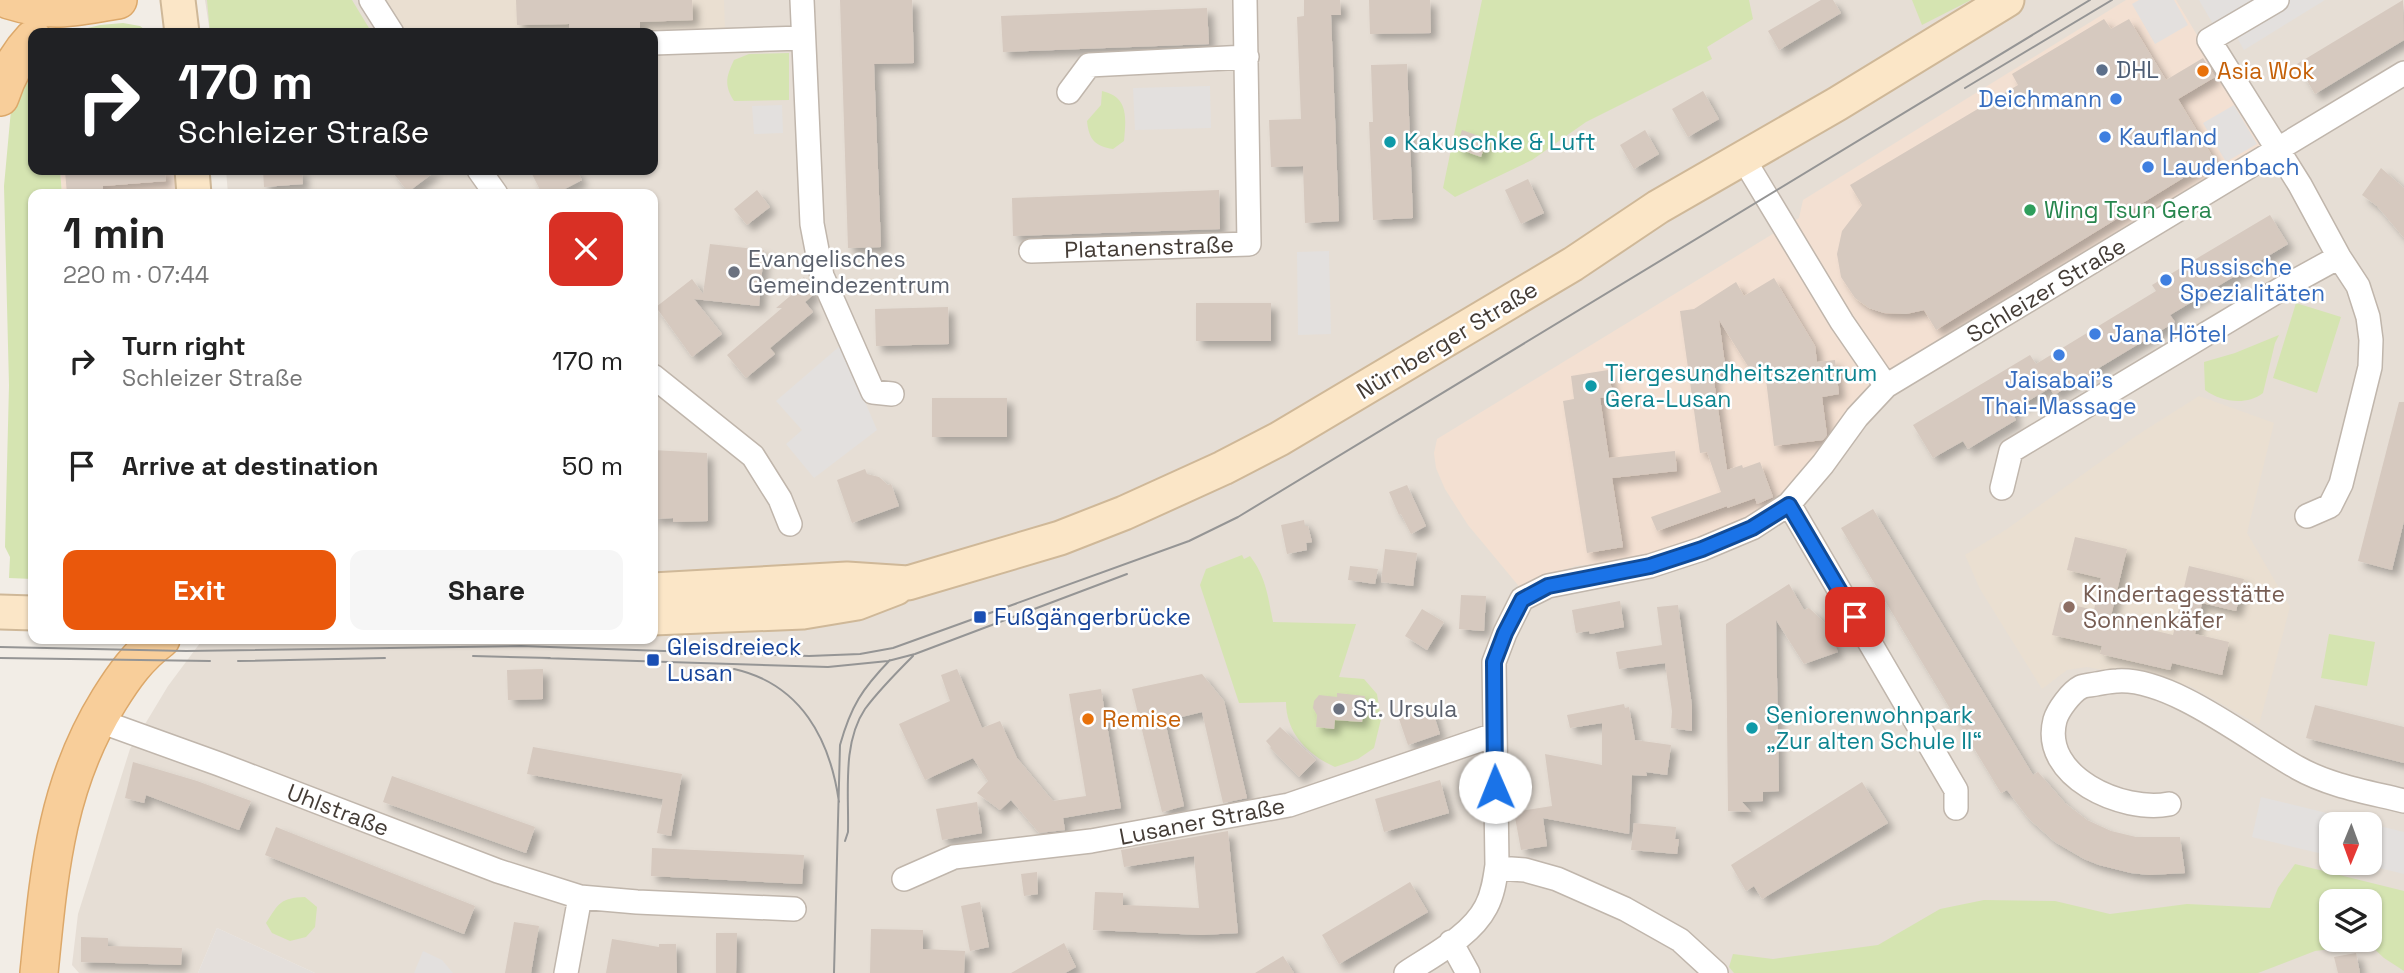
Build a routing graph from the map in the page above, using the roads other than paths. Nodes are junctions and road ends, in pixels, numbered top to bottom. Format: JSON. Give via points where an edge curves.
{"nodes":[{"id":1,"x":9,"y":0,"type":"edge"},
{"id":2,"x":178,"y":0,"type":"edge"},
{"id":3,"x":372,"y":0,"type":"edge"},
{"id":4,"x":802,"y":0,"type":"edge"},
{"id":5,"x":1245,"y":0,"type":"edge"},
{"id":6,"x":2007,"y":0,"type":"edge"},
{"id":7,"x":2277,"y":0,"type":"edge"},
{"id":8,"x":98,"y":3,"type":"edge"},
{"id":9,"x":50,"y":28,"type":"edge"},
{"id":10,"x":181,"y":28,"type":"edge"},
{"id":11,"x":389,"y":28,"type":"edge"},
{"id":12,"x":803,"y":38,"type":"junction"},
{"id":13,"x":658,"y":43,"type":"edge"},
{"id":14,"x":28,"y":45,"type":"edge"},
{"id":15,"x":1247,"y":57,"type":"junction"},
{"id":16,"x":2404,"y":73,"type":"edge"},
{"id":17,"x":1069,"y":92,"type":"dead end"},
{"id":18,"x":0,"y":97,"type":"edge"},
{"id":19,"x":2278,"y":150,"type":"junction"},
{"id":20,"x":1743,"y":158,"type":"junction"},
{"id":21,"x":1031,"y":251,"type":"dead end"},
{"id":22,"x":2339,"y":257,"type":"junction"},
{"id":23,"x":658,"y":380,"type":"edge"},
{"id":24,"x":1886,"y":386,"type":"junction"},
{"id":25,"x":892,"y":394,"type":"dead end"},
{"id":26,"x":2002,"y":488,"type":"dead end"},
{"id":27,"x":1789,"y":505,"type":"junction"},
{"id":28,"x":2307,"y":516,"type":"dead end"},
{"id":29,"x":790,"y":524,"type":"dead end"},
{"id":30,"x":908,"y":583,"type":"junction"},
{"id":31,"x":658,"y":590,"type":"edge"},
{"id":32,"x":0,"y":612,"type":"edge"},
{"id":33,"x":28,"y":613,"type":"edge"},
{"id":34,"x":658,"y":618,"type":"edge"},
{"id":35,"x":154,"y":644,"type":"edge"},
{"id":36,"x":97,"y":720,"type":"junction"},
{"id":37,"x":1494,"y":735,"type":"junction"},
{"id":38,"x":2404,"y":801,"type":"edge"},
{"id":39,"x":2169,"y":804,"type":"dead end"},
{"id":40,"x":1956,"y":808,"type":"dead end"},
{"id":41,"x":1497,"y":868,"type":"junction"},
{"id":42,"x":904,"y":879,"type":"dead end"},
{"id":43,"x":580,"y":897,"type":"junction"},
{"id":44,"x":794,"y":909,"type":"dead end"},
{"id":45,"x":1451,"y":942,"type":"junction"},
{"id":46,"x":38,"y":973,"type":"edge"},
{"id":47,"x":566,"y":973,"type":"edge"},
{"id":48,"x":1406,"y":973,"type":"edge"},
{"id":49,"x":1468,"y":973,"type":"edge"},
{"id":50,"x":1716,"y":973,"type":"edge"}],
"edges":[{"from":1,"to":8,"type":"main road","via":[[40,8]]},
{"from":2,"to":10,"type":"main road"},
{"from":3,"to":11,"type":"street"},
{"from":4,"to":12,"type":"street"},
{"from":5,"to":15,"type":"street","name":"Platanenstraße"},
{"from":6,"to":20,"type":"main road","name":"Nürnberger Straße"},
{"from":7,"to":19,"type":"street","via":[[2209,40]]},
{"from":8,"to":9,"type":"main road"},
{"from":12,"to":13,"type":"street"},
{"from":12,"to":25,"type":"street","via":[[812,224],[822,276],[873,392]]},
{"from":14,"to":18,"type":"main road","via":[[10,70]]},
{"from":15,"to":17,"type":"street","via":[[1089,65]]},
{"from":15,"to":21,"type":"street","name":"Platanenstraße","via":[[1249,244]]},
{"from":16,"to":19,"type":"street","name":"Schleizer Straße"},
{"from":19,"to":22,"type":"street"},
{"from":19,"to":24,"type":"street","name":"Schleizer Straße"},
{"from":20,"to":24,"type":"street"},
{"from":20,"to":30,"type":"main road","name":"Nürnberger Straße","via":[[1419,358],[1245,457],[1060,538]]},
{"from":22,"to":26,"type":"street","via":[[2011,451]]},
{"from":22,"to":28,"type":"street","via":[[2358,286],[2368,317],[2370,367],[2342,484],[2330,506]]},
{"from":23,"to":29,"type":"street","via":[[753,456]]},
{"from":24,"to":27,"type":"street","name":"Schleizer Straße"},
{"from":27,"to":37,"type":"street","via":[[1752,528],[1702,549],[1650,566],[1548,586],[1522,600],[1494,662]]},
{"from":27,"to":40,"type":"street","via":[[1956,790]]},
{"from":30,"to":31,"type":"main road","name":"Nürnberger Straße","via":[[847,579]]},
{"from":30,"to":34,"type":"main road","via":[[857,603],[803,612]]},
{"from":32,"to":33,"type":"main road"},
{"from":35,"to":36,"type":"main road","via":[[135,661]]},
{"from":36,"to":43,"type":"street","name":"Uhlstraße","via":[[498,871]]},
{"from":36,"to":46,"type":"main road","via":[[76,763],[63,805],[50,866]]},
{"from":37,"to":41,"type":"street"},
{"from":37,"to":42,"type":"street","name":"Lusaner Straße","via":[[1289,805],[1091,841],[954,857]]},
{"from":38,"to":39,"type":"street","via":[[2299,769],[2160,688],[2119,680],[2079,687],[2055,721],[2053,742],[2063,766],[2093,790],[2115,799],[2151,807]]},
{"from":41,"to":45,"type":"street","via":[[1486,908]]},
{"from":41,"to":50,"type":"street","via":[[1557,879],[1625,909],[1680,940]]},
{"from":43,"to":44,"type":"street","name":"Uhlstraße"},
{"from":43,"to":47,"type":"street"},
{"from":45,"to":48,"type":"street"},
{"from":45,"to":49,"type":"street"}]}
